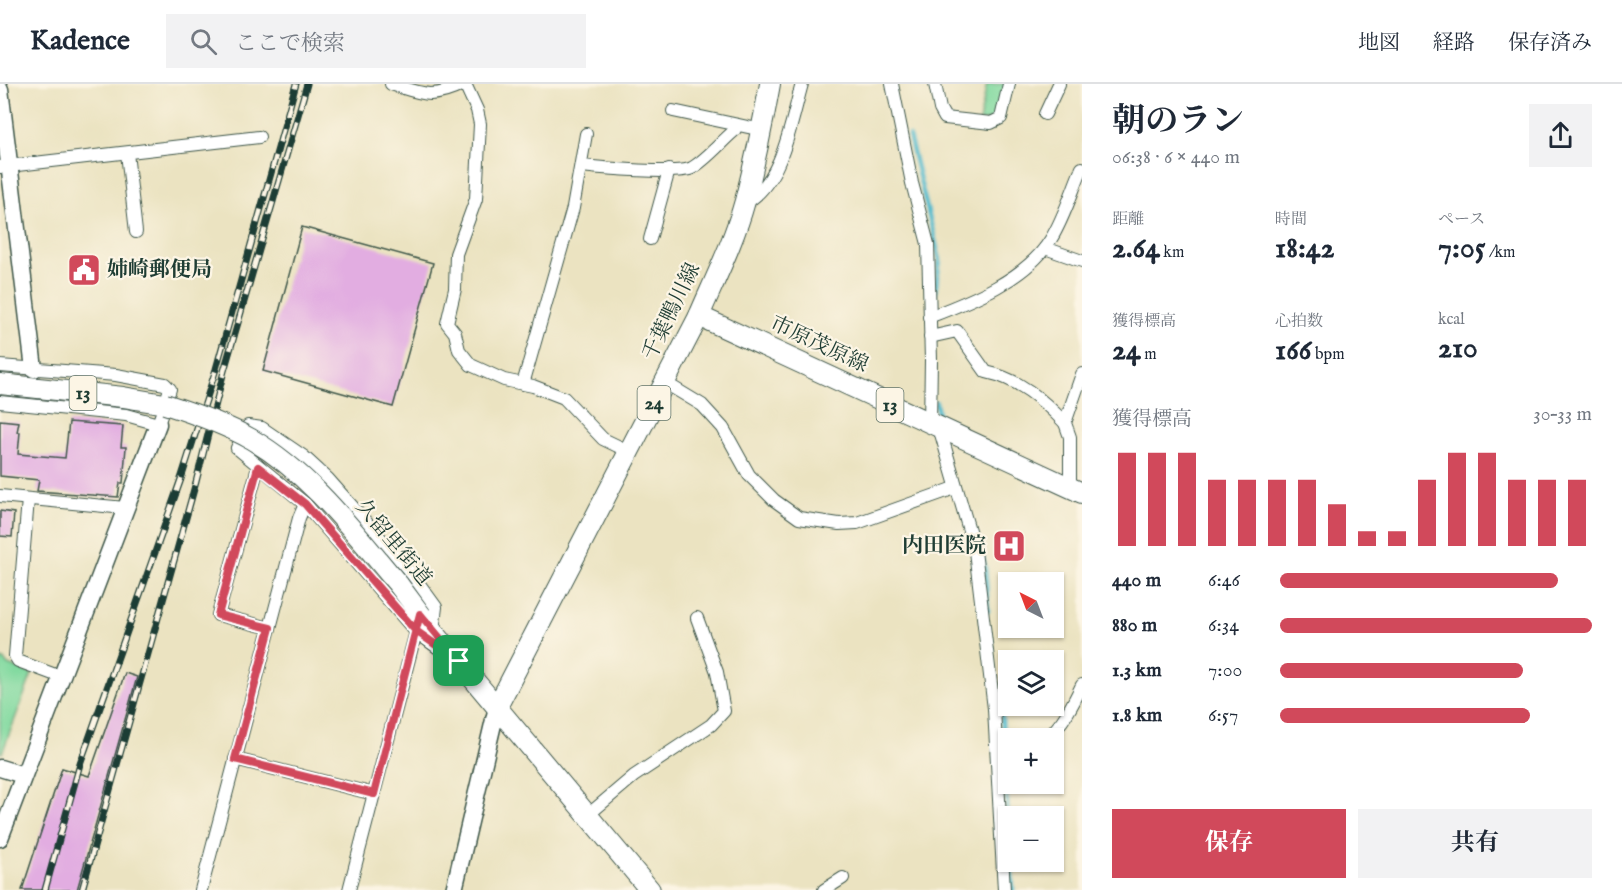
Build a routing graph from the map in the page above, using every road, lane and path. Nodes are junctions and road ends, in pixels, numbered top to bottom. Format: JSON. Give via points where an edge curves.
{"nodes":[{"id":1,"x":391,"y":84,"type":"edge"},
{"id":2,"x":465,"y":84,"type":"edge"},
{"id":3,"x":770,"y":84,"type":"edge"},
{"id":4,"x":802,"y":84,"type":"edge"},
{"id":5,"x":892,"y":84,"type":"edge"},
{"id":6,"x":935,"y":84,"type":"edge"},
{"id":7,"x":1009,"y":84,"type":"edge"},
{"id":8,"x":1059,"y":84,"type":"edge"},
{"id":9,"x":0,"y":89,"type":"edge"},
{"id":10,"x":673,"y":111,"type":"dead end"},
{"id":11,"x":1045,"y":114,"type":"dead end"},
{"id":12,"x":737,"y":125,"type":"junction"},
{"id":13,"x":762,"y":130,"type":"junction"},
{"id":14,"x":586,"y":134,"type":"dead end"},
{"id":15,"x":259,"y":137,"type":"dead end"},
{"id":16,"x":127,"y":153,"type":"junction"},
{"id":17,"x":4,"y":166,"type":"edge"},
{"id":18,"x":582,"y":166,"type":"junction"},
{"id":19,"x":1082,"y":168,"type":"edge"},
{"id":20,"x":669,"y":170,"type":"junction"},
{"id":21,"x":744,"y":203,"type":"junction"},
{"id":22,"x":136,"y":232,"type":"dead end"},
{"id":23,"x":650,"y":239,"type":"dead end"},
{"id":24,"x":1045,"y":248,"type":"junction"},
{"id":25,"x":1082,"y":261,"type":"edge"},
{"id":26,"x":699,"y":316,"type":"junction"},
{"id":27,"x":929,"y":317,"type":"junction"},
{"id":28,"x":930,"y":337,"type":"junction"},
{"id":29,"x":6,"y":367,"type":"edge"},
{"id":30,"x":34,"y":369,"type":"junction"},
{"id":31,"x":1082,"y":374,"type":"edge"},
{"id":32,"x":664,"y":382,"type":"junction"},
{"id":33,"x":0,"y":384,"type":"edge"},
{"id":34,"x":523,"y":384,"type":"junction"},
{"id":35,"x":168,"y":395,"type":"dead end"},
{"id":36,"x":0,"y":402,"type":"edge"},
{"id":37,"x":160,"y":418,"type":"joint"},
{"id":38,"x":1065,"y":423,"type":"junction"},
{"id":39,"x":934,"y":426,"type":"junction"},
{"id":40,"x":628,"y":451,"type":"junction"},
{"id":41,"x":258,"y":467,"type":"junction"},
{"id":42,"x":955,"y":488,"type":"junction"},
{"id":43,"x":1076,"y":491,"type":"edge"},
{"id":44,"x":0,"y":496,"type":"edge"},
{"id":45,"x":28,"y":499,"type":"junction"},
{"id":46,"x":305,"y":504,"type":"junction"},
{"id":47,"x":125,"y":508,"type":"junction"},
{"id":48,"x":697,"y":618,"type":"dead end"},
{"id":49,"x":423,"y":625,"type":"junction"},
{"id":50,"x":270,"y":628,"type":"junction"},
{"id":51,"x":61,"y":677,"type":"junction"},
{"id":52,"x":1082,"y":685,"type":"edge"},
{"id":53,"x":497,"y":707,"type":"junction"},
{"id":54,"x":1000,"y":728,"type":"edge"},
{"id":55,"x":1056,"y":728,"type":"edge"},
{"id":56,"x":235,"y":759,"type":"junction"},
{"id":57,"x":0,"y":768,"type":"edge"},
{"id":58,"x":23,"y":775,"type":"junction"},
{"id":59,"x":374,"y":794,"type":"junction"},
{"id":60,"x":1003,"y":794,"type":"edge"},
{"id":61,"x":588,"y":815,"type":"junction"},
{"id":62,"x":0,"y":838,"type":"edge"},
{"id":63,"x":843,"y":878,"type":"dead end"},
{"id":64,"x":201,"y":890,"type":"edge"},
{"id":65,"x":349,"y":890,"type":"edge"},
{"id":66,"x":453,"y":890,"type":"edge"},
{"id":67,"x":650,"y":890,"type":"edge"},
{"id":68,"x":824,"y":890,"type":"edge"},
{"id":69,"x":1004,"y":890,"type":"edge"}],
"edges":[{"from":1,"to":2,"type":"street","via":[[430,95]]},
{"from":2,"to":34,"type":"street","via":[[480,124],[476,199],[456,254],[455,289],[447,323],[471,365]]},
{"from":3,"to":13,"type":"main road","name":"千葉鴨川線","number":"24"},
{"from":4,"to":21,"type":"street","via":[[780,162],[765,185]]},
{"from":5,"to":27,"type":"street","via":[[928,244]]},
{"from":6,"to":7,"type":"street","via":[[945,118],[990,123],[1001,118]]},
{"from":8,"to":11,"type":"street"},
{"from":9,"to":17,"type":"street"},
{"from":10,"to":12,"type":"street"},
{"from":12,"to":13,"type":"street"},
{"from":12,"to":20,"type":"street","via":[[694,166]]},
{"from":13,"to":21,"type":"main road","name":"千葉鴨川線","number":"24"},
{"from":14,"to":18,"type":"street"},
{"from":15,"to":16,"type":"street"},
{"from":16,"to":17,"type":"street"},
{"from":16,"to":22,"type":"street"},
{"from":17,"to":30,"type":"street"},
{"from":18,"to":20,"type":"street"},
{"from":18,"to":34,"type":"street"},
{"from":19,"to":24,"type":"street"},
{"from":20,"to":23,"type":"street"},
{"from":21,"to":26,"type":"main road","name":"千葉鴨川線","number":"24"},
{"from":24,"to":25,"type":"street"},
{"from":24,"to":27,"type":"street","via":[[1018,275]]},
{"from":26,"to":32,"type":"main road","name":"千葉鴨川線","number":"24"},
{"from":26,"to":39,"type":"main road","name":"市原茂原線","number":"13"},
{"from":27,"to":28,"type":"street"},
{"from":28,"to":38,"type":"street","via":[[957,331],[986,372],[1003,376],[1034,393]]},
{"from":28,"to":39,"type":"street"},
{"from":29,"to":30,"type":"street"},
{"from":30,"to":35,"type":"street","via":[[155,382],[165,384],[170,389]]},
{"from":31,"to":38,"type":"street"},
{"from":32,"to":40,"type":"main road","name":"千葉鴨川線","number":"24"},
{"from":32,"to":42,"type":"street","via":[[702,405],[723,428],[749,475],[774,501],[799,518],[857,523]]},
{"from":33,"to":49,"type":"main road","name":"久留里街道","number":"13","bridge":true,"via":[[149,400],[248,437],[319,494],[398,584]]},
{"from":34,"to":40,"type":"street","via":[[564,398],[603,439]]},
{"from":36,"to":37,"type":"street"},
{"from":37,"to":47,"type":"street"},
{"from":38,"to":43,"type":"street"},
{"from":39,"to":42,"type":"street"},
{"from":39,"to":43,"type":"main road","name":"市原茂原線","number":"13"},
{"from":40,"to":53,"type":"main road","name":"千葉鴨川線","number":"24"},
{"from":41,"to":46,"type":"street"},
{"from":41,"to":49,"type":"street","via":[[237,448],[248,426],[262,428],[303,456],[412,574],[436,607]]},
{"from":41,"to":50,"type":"street","via":[[218,615]]},
{"from":42,"to":54,"type":"street","via":[[975,550]]},
{"from":44,"to":45,"type":"street"},
{"from":45,"to":47,"type":"street"},
{"from":45,"to":51,"type":"street","via":[[15,657]]},
{"from":46,"to":49,"type":"street"},
{"from":46,"to":50,"type":"street"},
{"from":47,"to":51,"type":"street"},
{"from":48,"to":61,"type":"street","via":[[717,672],[724,711],[634,776]]},
{"from":49,"to":53,"type":"main road","name":"久留里街道","number":"13"},
{"from":49,"to":59,"type":"street"},
{"from":50,"to":56,"type":"street"},
{"from":51,"to":58,"type":"street"},
{"from":52,"to":55,"type":"street"},
{"from":53,"to":61,"type":"main road","name":"久留里街道"},
{"from":53,"to":66,"type":"street"},
{"from":56,"to":59,"type":"street"},
{"from":56,"to":64,"type":"street"},
{"from":57,"to":58,"type":"street"},
{"from":58,"to":62,"type":"street"},
{"from":59,"to":65,"type":"street"},
{"from":60,"to":69,"type":"street"},
{"from":61,"to":67,"type":"main road","name":"久留里街道"},
{"from":63,"to":68,"type":"street"}]}
